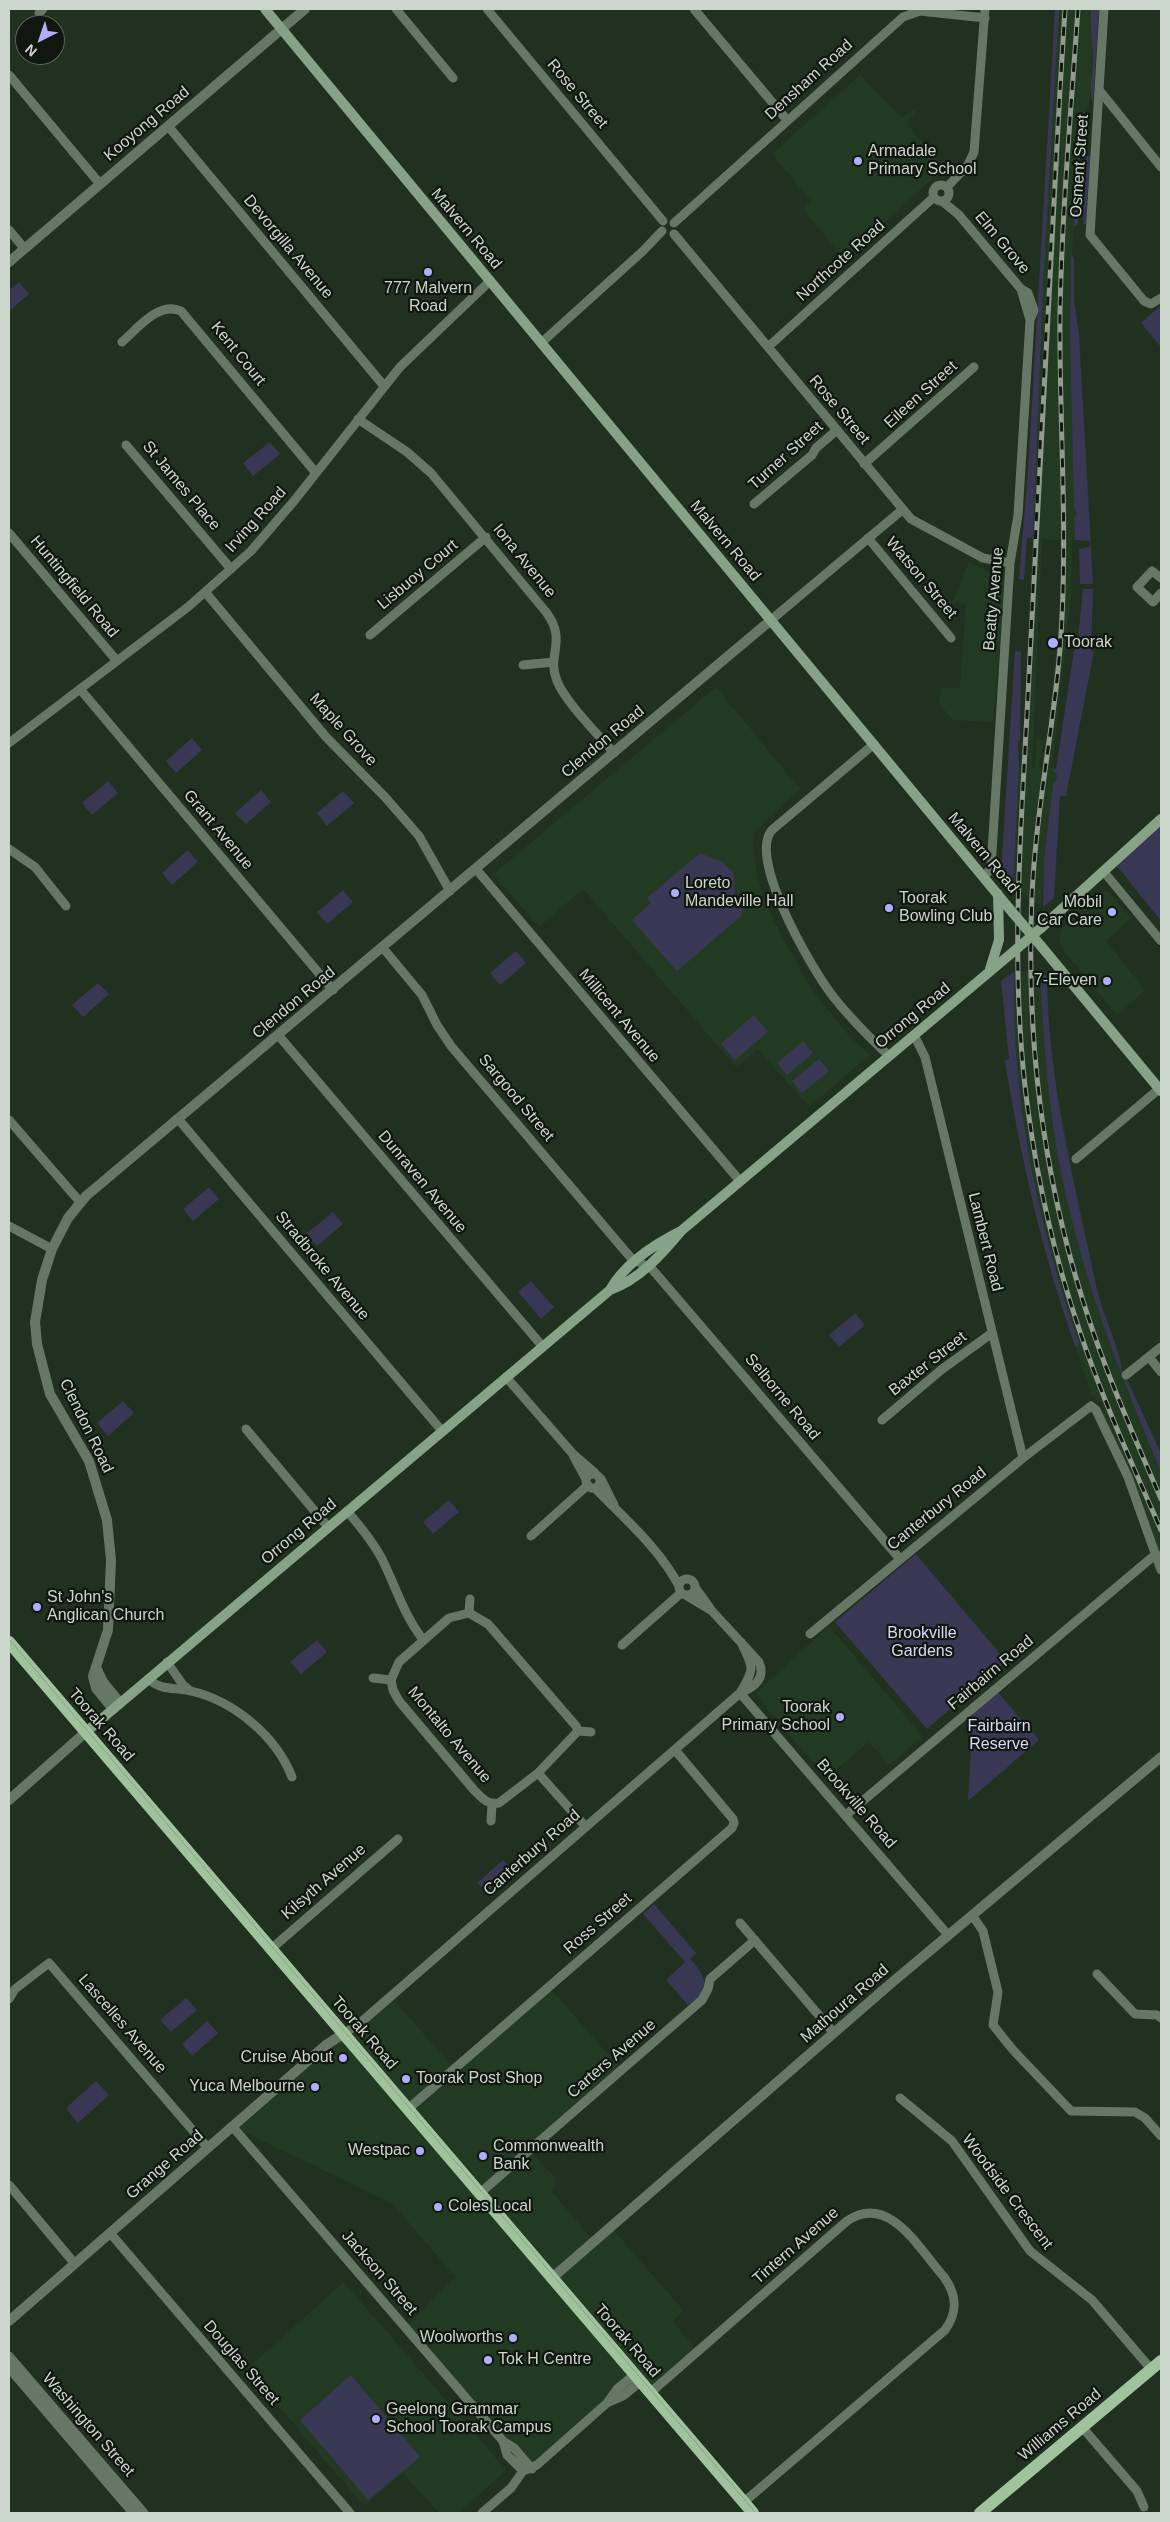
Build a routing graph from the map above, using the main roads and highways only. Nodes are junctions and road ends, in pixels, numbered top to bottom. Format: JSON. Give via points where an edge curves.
{"nodes":[{"id":1,"x":265,"y":9,"type":"edge"},
{"id":2,"x":1161,"y":819,"type":"edge"},
{"id":3,"x":998,"y":894,"type":"junction"},
{"id":4,"x":1032,"y":936,"type":"junction"},
{"id":5,"x":989,"y":972,"type":"junction"},
{"id":6,"x":1160,"y":1090,"type":"edge"},
{"id":7,"x":681,"y":1231,"type":"junction"},
{"id":8,"x":610,"y":1290,"type":"junction"},
{"id":9,"x":9,"y":1642,"type":"edge"},
{"id":10,"x":86,"y":1732,"type":"junction"},
{"id":11,"x":1156,"y":2365,"type":"edge"},
{"id":12,"x":986,"y":2512,"type":"edge"},
{"id":13,"x":753,"y":2513,"type":"edge"}],
"edges":[{"from":1,"to":3,"type":"main road","name":"Malvern Road"},
{"from":2,"to":4,"type":"main road","name":"Orrong Road","bridge":true},
{"from":3,"to":4,"type":"main road","name":"Malvern Road","bridge":true},
{"from":3,"to":5,"type":"main road","via":[[999,940]]},
{"from":4,"to":5,"type":"main road","name":"Orrong Road","bridge":true},
{"from":4,"to":6,"type":"main road","name":"Malvern Road","bridge":true},
{"from":5,"to":7,"type":"main road","name":"Orrong Road"},
{"from":7,"to":8,"type":"main road","name":"Orrong Road","via":[[662,1254],[624,1286]]},
{"from":7,"to":8,"type":"main road","name":"Orrong Road","via":[[656,1244],[619,1274]]},
{"from":8,"to":10,"type":"main road","name":"Orrong Road"},
{"from":9,"to":10,"type":"main road","name":"Toorak Road"},
{"from":10,"to":13,"type":"main road","name":"Toorak Road"},
{"from":11,"to":12,"type":"main road","name":"Williams Road"}]}
